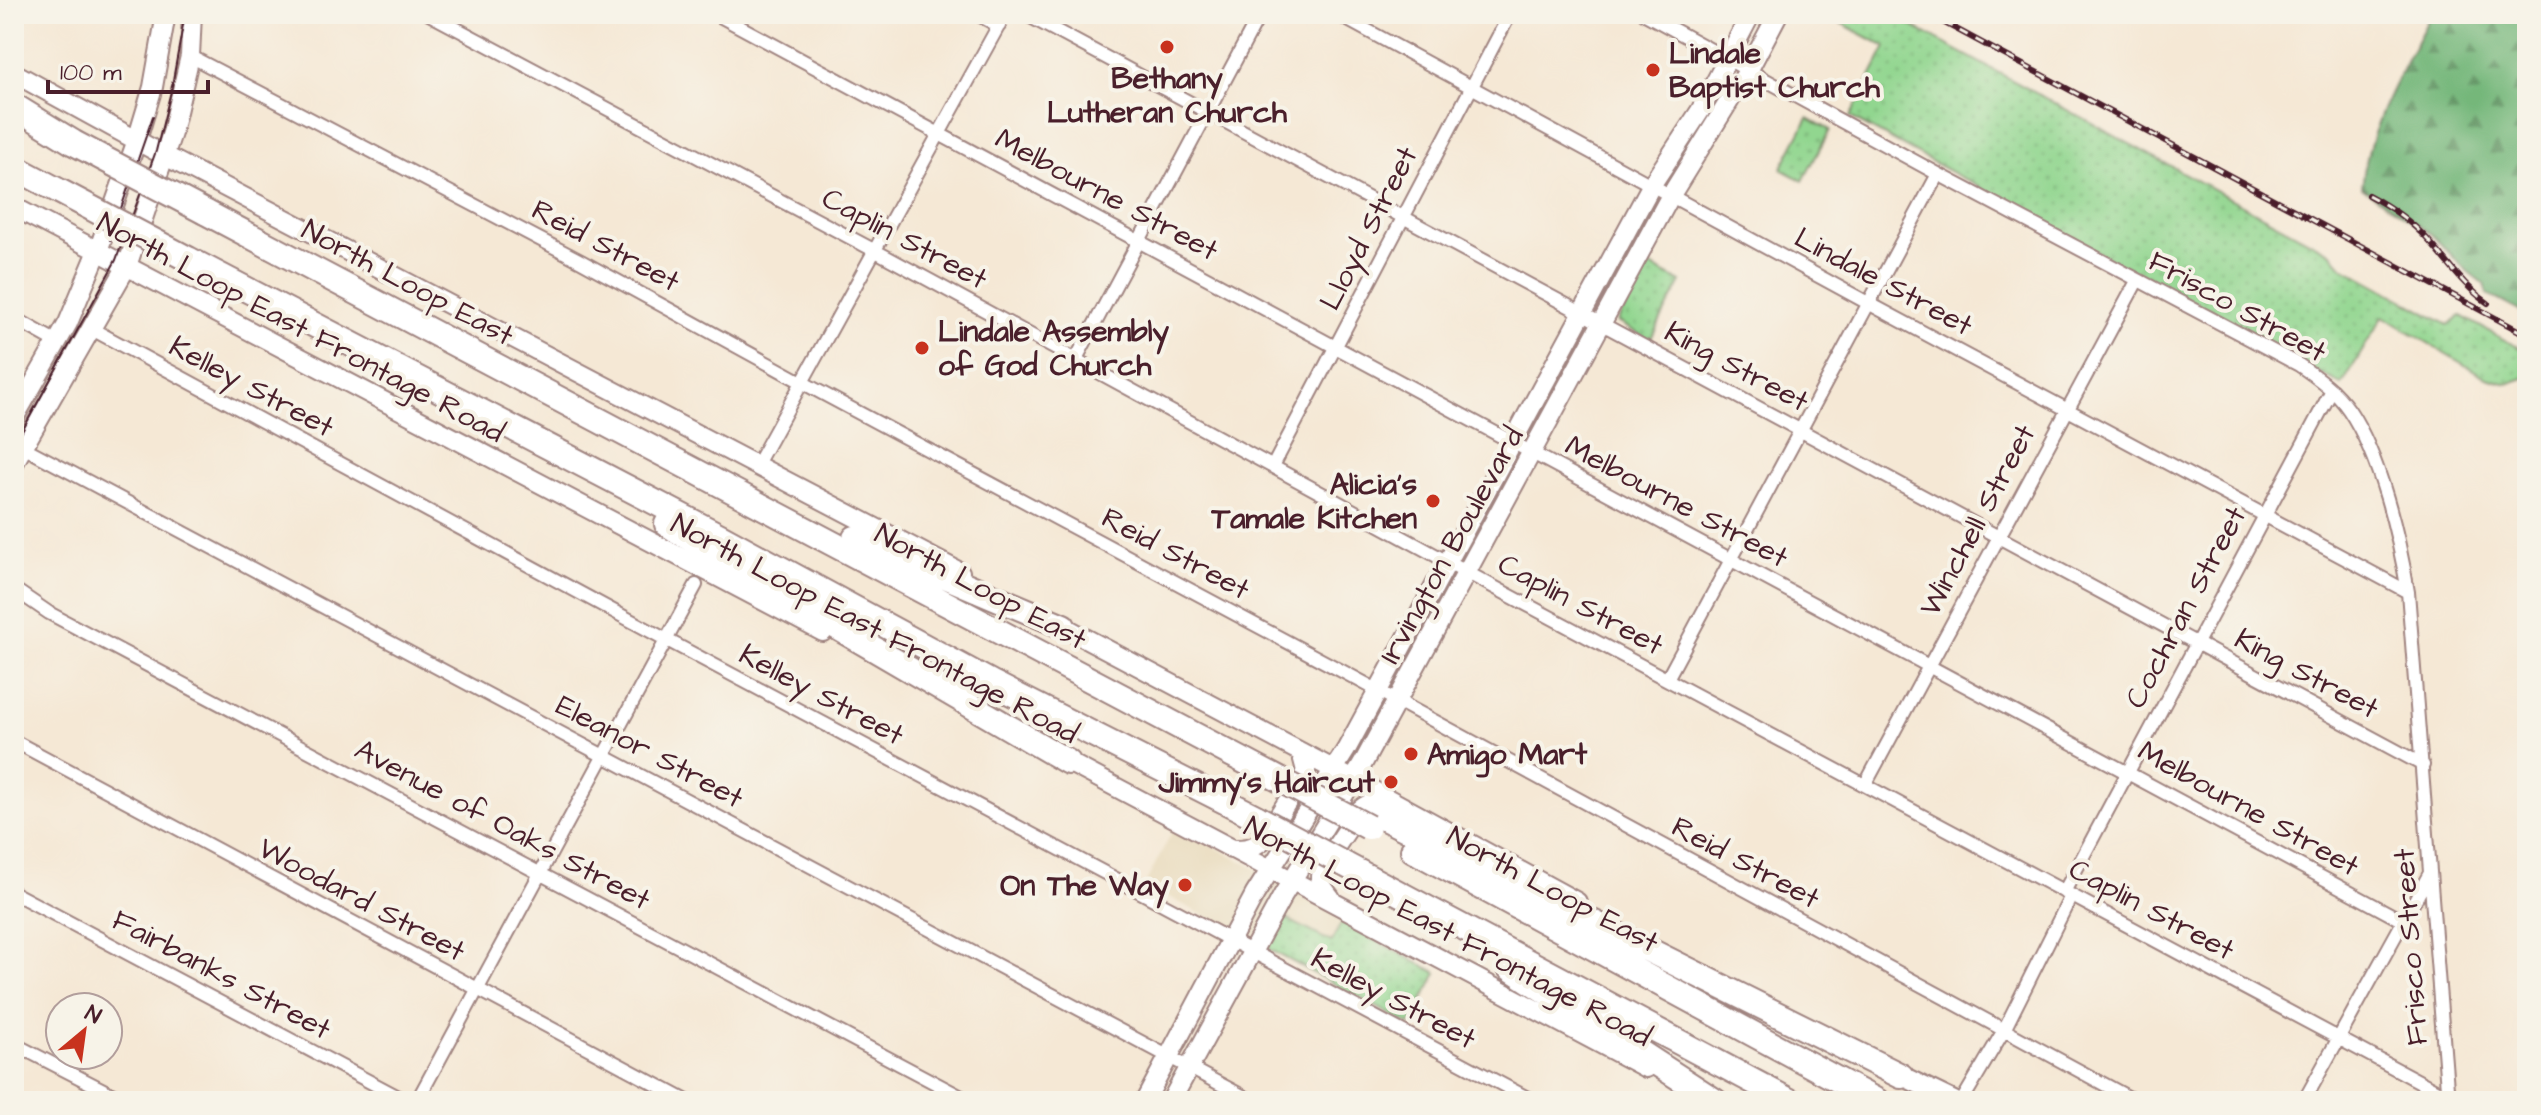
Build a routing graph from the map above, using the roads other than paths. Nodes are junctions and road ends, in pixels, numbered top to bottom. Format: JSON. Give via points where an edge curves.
{"nodes":[{"id":1,"x":166,"y":14,"type":"edge"},
{"id":2,"x":192,"y":14,"type":"edge"},
{"id":3,"x":429,"y":14,"type":"edge"},
{"id":4,"x":716,"y":14,"type":"edge"},
{"id":5,"x":977,"y":14,"type":"edge"},
{"id":6,"x":1025,"y":14,"type":"edge"},
{"id":7,"x":1260,"y":14,"type":"edge"},
{"id":8,"x":1337,"y":14,"type":"edge"},
{"id":9,"x":1510,"y":14,"type":"edge"},
{"id":10,"x":1645,"y":14,"type":"edge"},
{"id":11,"x":461,"y":15,"type":"edge"},
{"id":12,"x":1751,"y":15,"type":"edge"},
{"id":13,"x":1002,"y":20,"type":"edge"},
{"id":14,"x":1774,"y":20,"type":"edge"},
{"id":15,"x":454,"y":27,"type":"junction"},
{"id":16,"x":190,"y":56,"type":"junction"},
{"id":17,"x":1728,"y":58,"type":"junction"},
{"id":18,"x":1749,"y":69,"type":"junction"},
{"id":19,"x":14,"y":73,"type":"edge"},
{"id":20,"x":1471,"y":87,"type":"junction"},
{"id":21,"x":14,"y":106,"type":"edge"},
{"id":22,"x":1208,"y":111,"type":"junction"},
{"id":23,"x":14,"y":116,"type":"edge"},
{"id":24,"x":52,"y":131,"type":"junction"},
{"id":25,"x":940,"y":134,"type":"junction"},
{"id":26,"x":137,"y":140,"type":"junction"},
{"id":27,"x":165,"y":155,"type":"junction"},
{"id":28,"x":14,"y":167,"type":"edge"},
{"id":29,"x":1938,"y":174,"type":"junction"},
{"id":30,"x":1652,"y":184,"type":"junction"},
{"id":31,"x":1671,"y":195,"type":"junction"},
{"id":32,"x":14,"y":207,"type":"edge"},
{"id":33,"x":1403,"y":216,"type":"junction"},
{"id":34,"x":1137,"y":240,"type":"junction"},
{"id":35,"x":98,"y":251,"type":"junction"},
{"id":36,"x":876,"y":252,"type":"junction"},
{"id":37,"x":127,"y":266,"type":"junction"},
{"id":38,"x":2137,"y":281,"type":"junction"},
{"id":39,"x":1868,"y":303,"type":"junction"},
{"id":40,"x":1583,"y":313,"type":"junction"},
{"id":41,"x":14,"y":318,"type":"edge"},
{"id":42,"x":1602,"y":323,"type":"junction"},
{"id":43,"x":90,"y":328,"type":"junction"},
{"id":44,"x":57,"y":342,"type":"junction"},
{"id":45,"x":1337,"y":346,"type":"junction"},
{"id":46,"x":1076,"y":359,"type":"junction"},
{"id":47,"x":803,"y":383,"type":"junction"},
{"id":48,"x":2332,"y":390,"type":"junction"},
{"id":49,"x":2067,"y":408,"type":"junction"},
{"id":50,"x":594,"y":417,"type":"junction"},
{"id":51,"x":14,"y":418,"type":"edge"},
{"id":52,"x":1802,"y":430,"type":"junction"},
{"id":53,"x":1514,"y":442,"type":"junction"},
{"id":54,"x":547,"y":447,"type":"junction"},
{"id":55,"x":1533,"y":453,"type":"junction"},
{"id":56,"x":18,"y":455,"type":"edge"},
{"id":57,"x":757,"y":464,"type":"junction"},
{"id":58,"x":1273,"y":466,"type":"junction"},
{"id":59,"x":2264,"y":514,"type":"junction"},
{"id":60,"x":1997,"y":537,"type":"junction"},
{"id":61,"x":1731,"y":560,"type":"junction"},
{"id":62,"x":1450,"y":563,"type":"junction"},
{"id":63,"x":1467,"y":573,"type":"junction"},
{"id":64,"x":696,"y":585,"type":"dead end"},
{"id":65,"x":14,"y":589,"type":"edge"},
{"id":66,"x":2408,"y":592,"type":"junction"},
{"id":67,"x":1063,"y":626,"type":"junction"},
{"id":68,"x":665,"y":639,"type":"junction"},
{"id":69,"x":2195,"y":643,"type":"junction"},
{"id":70,"x":1929,"y":666,"type":"junction"},
{"id":71,"x":1667,"y":679,"type":"junction"},
{"id":72,"x":1378,"y":691,"type":"junction"},
{"id":73,"x":1397,"y":702,"type":"junction"},
{"id":74,"x":14,"y":741,"type":"edge"},
{"id":75,"x":603,"y":755,"type":"junction"},
{"id":76,"x":1068,"y":762,"type":"junction"},
{"id":77,"x":2423,"y":765,"type":"junction"},
{"id":78,"x":1291,"y":768,"type":"junction"},
{"id":79,"x":1334,"y":770,"type":"junction"},
{"id":80,"x":2127,"y":771,"type":"junction"},
{"id":81,"x":1353,"y":780,"type":"junction"},
{"id":82,"x":1865,"y":785,"type":"junction"},
{"id":83,"x":1381,"y":815,"type":"junction"},
{"id":84,"x":1231,"y":849,"type":"junction"},
{"id":85,"x":1271,"y":870,"type":"junction"},
{"id":86,"x":540,"y":872,"type":"junction"},
{"id":87,"x":2431,"y":872,"type":"junction"},
{"id":88,"x":1370,"y":877,"type":"junction"},
{"id":89,"x":1292,"y":880,"type":"junction"},
{"id":90,"x":14,"y":893,"type":"edge"},
{"id":91,"x":2068,"y":894,"type":"junction"},
{"id":92,"x":1335,"y":903,"type":"junction"},
{"id":93,"x":2403,"y":921,"type":"junction"},
{"id":94,"x":1231,"y":941,"type":"junction"},
{"id":95,"x":1251,"y":952,"type":"junction"},
{"id":96,"x":476,"y":989,"type":"junction"},
{"id":97,"x":2004,"y":1030,"type":"junction"},
{"id":98,"x":2339,"y":1039,"type":"junction"},
{"id":99,"x":14,"y":1044,"type":"edge"},
{"id":100,"x":1169,"y":1057,"type":"junction"},
{"id":101,"x":1189,"y":1068,"type":"junction"},
{"id":102,"x":1829,"y":1073,"type":"junction"},
{"id":103,"x":1901,"y":1076,"type":"joint"},
{"id":104,"x":2450,"y":1100,"type":"edge"},
{"id":105,"x":125,"y":1101,"type":"edge"},
{"id":106,"x":406,"y":1101,"type":"edge"},
{"id":107,"x":417,"y":1101,"type":"edge"},
{"id":108,"x":687,"y":1101,"type":"edge"},
{"id":109,"x":969,"y":1101,"type":"edge"},
{"id":110,"x":1145,"y":1101,"type":"edge"},
{"id":111,"x":1171,"y":1101,"type":"edge"},
{"id":112,"x":1252,"y":1101,"type":"edge"},
{"id":113,"x":1533,"y":1101,"type":"edge"},
{"id":114,"x":1708,"y":1101,"type":"edge"},
{"id":115,"x":1715,"y":1101,"type":"edge"},
{"id":116,"x":1790,"y":1101,"type":"edge"},
{"id":117,"x":1877,"y":1101,"type":"edge"},
{"id":118,"x":1893,"y":1101,"type":"edge"},
{"id":119,"x":1954,"y":1101,"type":"edge"},
{"id":120,"x":1962,"y":1101,"type":"edge"},
{"id":121,"x":2135,"y":1101,"type":"edge"},
{"id":122,"x":2304,"y":1101,"type":"edge"}],
"edges":[{"from":1,"to":26,"type":"main road"},
{"from":2,"to":16,"type":"main road"},
{"from":3,"to":15,"type":"street","name":"Caplin Street"},
{"from":4,"to":25,"type":"street","name":"Melbourne Street"},
{"from":5,"to":13,"type":"street"},
{"from":6,"to":22,"type":"street","name":"King Street"},
{"from":7,"to":22,"type":"street"},
{"from":8,"to":20,"type":"street","name":"Lindale Street"},
{"from":9,"to":20,"type":"street","name":"Lloyd Street"},
{"from":10,"to":17,"type":"street","name":"Frisco Street"},
{"from":11,"to":15,"type":"street"},
{"from":12,"to":14,"type":"main road"},
{"from":12,"to":17,"type":"main road","name":"Irvington Boulevard"},
{"from":13,"to":25,"type":"street"},
{"from":14,"to":18,"type":"main road","name":"Irvington Boulevard"},
{"from":15,"to":36,"type":"street","name":"Caplin Street"},
{"from":16,"to":27,"type":"main road"},
{"from":16,"to":47,"type":"street","name":"Reid Street"},
{"from":17,"to":18,"type":"street","name":"Frisco Street"},
{"from":17,"to":30,"type":"main road","name":"Irvington Boulevard"},
{"from":18,"to":29,"type":"street","name":"Frisco Street"},
{"from":18,"to":31,"type":"main road","name":"Irvington Boulevard"},
{"from":19,"to":26,"type":"main road"},
{"from":20,"to":30,"type":"street","name":"Lindale Street"},
{"from":20,"to":33,"type":"street","name":"Lloyd Street"},
{"from":21,"to":24,"type":"highway"},
{"from":22,"to":33,"type":"street","name":"King Street"},
{"from":22,"to":34,"type":"street"},
{"from":23,"to":24,"type":"highway"},
{"from":24,"to":50,"type":"highway","name":"North Loop East","bridge":true},
{"from":25,"to":34,"type":"street","name":"Melbourne Street"},
{"from":25,"to":36,"type":"street"},
{"from":26,"to":27,"type":"main road"},
{"from":26,"to":35,"type":"main road"},
{"from":27,"to":37,"type":"main road"},
{"from":27,"to":57,"type":"main road"},
{"from":28,"to":54,"type":"highway","bridge":true},
{"from":29,"to":38,"type":"street","name":"Frisco Street"},
{"from":29,"to":39,"type":"street"},
{"from":30,"to":31,"type":"street","name":"Lindale Street"},
{"from":30,"to":40,"type":"main road","name":"Irvington Boulevard"},
{"from":31,"to":39,"type":"street","name":"Lindale Street"},
{"from":31,"to":42,"type":"main road","name":"Irvington Boulevard"},
{"from":32,"to":35,"type":"main road","name":"North Loop East Frontage Road"},
{"from":33,"to":40,"type":"street","name":"King Street"},
{"from":33,"to":45,"type":"street","name":"Lloyd Street"},
{"from":34,"to":45,"type":"street","name":"Melbourne Street"},
{"from":34,"to":46,"type":"street"},
{"from":35,"to":37,"type":"main road","name":"North Loop East Frontage Road"},
{"from":35,"to":44,"type":"main road"},
{"from":36,"to":46,"type":"street","name":"Caplin Street"},
{"from":36,"to":47,"type":"street"},
{"from":37,"to":43,"type":"main road"},
{"from":37,"to":76,"type":"main road","name":"North Loop East Frontage Road"},
{"from":38,"to":48,"type":"street","name":"Frisco Street","via":[[2299,365]]},
{"from":38,"to":49,"type":"street","name":"Winchell Street"},
{"from":39,"to":49,"type":"street","name":"Lindale Street"},
{"from":39,"to":52,"type":"street"},
{"from":40,"to":42,"type":"street","name":"King Street"},
{"from":40,"to":53,"type":"main road","name":"Irvington Boulevard"},
{"from":41,"to":44,"type":"street"},
{"from":42,"to":52,"type":"street","name":"King Street"},
{"from":42,"to":55,"type":"main road","name":"Irvington Boulevard"},
{"from":43,"to":56,"type":"main road"},
{"from":43,"to":68,"type":"street","name":"Kelley Street"},
{"from":44,"to":51,"type":"main road"},
{"from":45,"to":53,"type":"street","name":"Melbourne Street"},
{"from":45,"to":58,"type":"street","name":"Lloyd Street"},
{"from":46,"to":58,"type":"street","name":"Caplin Street"},
{"from":47,"to":57,"type":"street"},
{"from":47,"to":72,"type":"street","name":"Reid Street"},
{"from":48,"to":59,"type":"street","name":"Cochran Street"},
{"from":48,"to":66,"type":"street","name":"Frisco Street","via":[[2349,410],[2376,469]]},
{"from":49,"to":59,"type":"street","name":"Lindale Street"},
{"from":49,"to":60,"type":"street","name":"Winchell Street"},
{"from":50,"to":67,"type":"highway","via":[[899,558]]},
{"from":50,"to":78,"type":"highway","name":"North Loop East","via":[[1245,762]]},
{"from":52,"to":60,"type":"street","name":"King Street"},
{"from":52,"to":61,"type":"street"},
{"from":53,"to":55,"type":"street","name":"Melbourne Street"},
{"from":53,"to":62,"type":"main road","name":"Irvington Boulevard"},
{"from":54,"to":76,"type":"highway","via":[[727,563]]},
{"from":54,"to":88,"type":"highway","bridge":true},
{"from":55,"to":61,"type":"street","name":"Melbourne Street"},
{"from":55,"to":63,"type":"main road","name":"Irvington Boulevard"},
{"from":56,"to":75,"type":"street","name":"Eleanor Street"},
{"from":57,"to":67,"type":"main road"},
{"from":58,"to":62,"type":"street","name":"Caplin Street"},
{"from":59,"to":66,"type":"street","name":"Lindale Street"},
{"from":59,"to":69,"type":"street","name":"Cochran Street"},
{"from":60,"to":69,"type":"street","name":"King Street"},
{"from":60,"to":70,"type":"street","name":"Winchell Street"},
{"from":61,"to":70,"type":"street","name":"Melbourne Street"},
{"from":61,"to":71,"type":"street"},
{"from":62,"to":63,"type":"street","name":"Caplin Street"},
{"from":62,"to":72,"type":"main road","name":"Irvington Boulevard"},
{"from":63,"to":71,"type":"street","name":"Caplin Street"},
{"from":63,"to":73,"type":"main road","name":"Irvington Boulevard"},
{"from":64,"to":68,"type":"street"},
{"from":65,"to":86,"type":"street","name":"Avenue of Oaks Street","via":[[49,613]]},
{"from":66,"to":77,"type":"street","name":"Frisco Street"},
{"from":67,"to":78,"type":"main road"},
{"from":68,"to":75,"type":"street"},
{"from":68,"to":94,"type":"street","name":"Kelley Street"},
{"from":69,"to":77,"type":"street","name":"King Street"},
{"from":69,"to":80,"type":"street","name":"Cochran Street"},
{"from":70,"to":80,"type":"street","name":"Melbourne Street"},
{"from":70,"to":82,"type":"street","name":"Winchell Street"},
{"from":71,"to":82,"type":"street","name":"Caplin Street"},
{"from":72,"to":73,"type":"street","name":"Reid Street"},
{"from":72,"to":79,"type":"main road","name":"Irvington Boulevard"},
{"from":73,"to":81,"type":"main road","name":"Irvington Boulevard"},
{"from":73,"to":97,"type":"street","name":"Reid Street"},
{"from":74,"to":96,"type":"street","name":"Woodard Street"},
{"from":75,"to":86,"type":"street"},
{"from":75,"to":100,"type":"street","name":"Eleanor Street"},
{"from":76,"to":84,"type":"main road","name":"North Loop East Frontage Road"},
{"from":77,"to":87,"type":"street","name":"Frisco Street"},
{"from":78,"to":79,"type":"main road"},
{"from":78,"to":83,"type":"highway","name":"North Loop East","bridge":true},
{"from":78,"to":84,"type":"main road","via":[[1306,771],[1263,840],[1247,849]]},
{"from":79,"to":81,"type":"main road"},
{"from":79,"to":85,"type":"main road","name":"Irvington Boulevard"},
{"from":80,"to":91,"type":"street","name":"Cochran Street"},
{"from":80,"to":93,"type":"street","name":"Melbourne Street"},
{"from":81,"to":83,"type":"main road"},
{"from":81,"to":89,"type":"main road","name":"Irvington Boulevard"},
{"from":82,"to":91,"type":"street","name":"Caplin Street"},
{"from":83,"to":92,"type":"main road","via":[[1379,801],[1367,803],[1321,869],[1322,887]]},
{"from":83,"to":102,"type":"highway","name":"North Loop East"},
{"from":83,"to":103,"type":"highway"},
{"from":84,"to":85,"type":"main road","name":"North Loop East Frontage Road"},
{"from":85,"to":89,"type":"main road","name":"North Loop East Frontage Road"},
{"from":85,"to":94,"type":"main road","name":"Irvington Boulevard"},
{"from":86,"to":96,"type":"street"},
{"from":86,"to":109,"type":"street","name":"Avenue of Oaks Street"},
{"from":87,"to":93,"type":"street"},
{"from":87,"to":104,"type":"street","name":"Frisco Street"},
{"from":88,"to":115,"type":"highway"},
{"from":88,"to":116,"type":"highway"},
{"from":89,"to":92,"type":"main road","name":"North Loop East Frontage Road"},
{"from":89,"to":95,"type":"main road","name":"Irvington Boulevard"},
{"from":90,"to":106,"type":"street","name":"Fairbanks Street"},
{"from":91,"to":97,"type":"street","name":"Cochran Street"},
{"from":91,"to":98,"type":"street","name":"Caplin Street"},
{"from":92,"to":114,"type":"main road","name":"North Loop East Frontage Road"},
{"from":93,"to":98,"type":"street"},
{"from":94,"to":95,"type":"street","name":"Kelley Street"},
{"from":94,"to":100,"type":"main road","name":"Irvington Boulevard"},
{"from":95,"to":101,"type":"main road","name":"Irvington Boulevard"},
{"from":95,"to":113,"type":"street","name":"Kelley Street"},
{"from":96,"to":107,"type":"street"},
{"from":96,"to":108,"type":"street","name":"Woodard Street"},
{"from":97,"to":120,"type":"street","name":"Cochran Street"},
{"from":97,"to":121,"type":"street","name":"Reid Street"},
{"from":98,"to":104,"type":"street","name":"Caplin Street"},
{"from":98,"to":122,"type":"street"},
{"from":99,"to":105,"type":"street"},
{"from":100,"to":101,"type":"street","name":"Eleanor Street"},
{"from":100,"to":110,"type":"main road","name":"Irvington Boulevard"},
{"from":101,"to":111,"type":"main road","name":"Irvington Boulevard"},
{"from":101,"to":112,"type":"street","name":"Eleanor Street"},
{"from":102,"to":117,"type":"highway","name":"North Loop East"},
{"from":102,"to":118,"type":"highway"},
{"from":103,"to":119,"type":"main road"}]}
